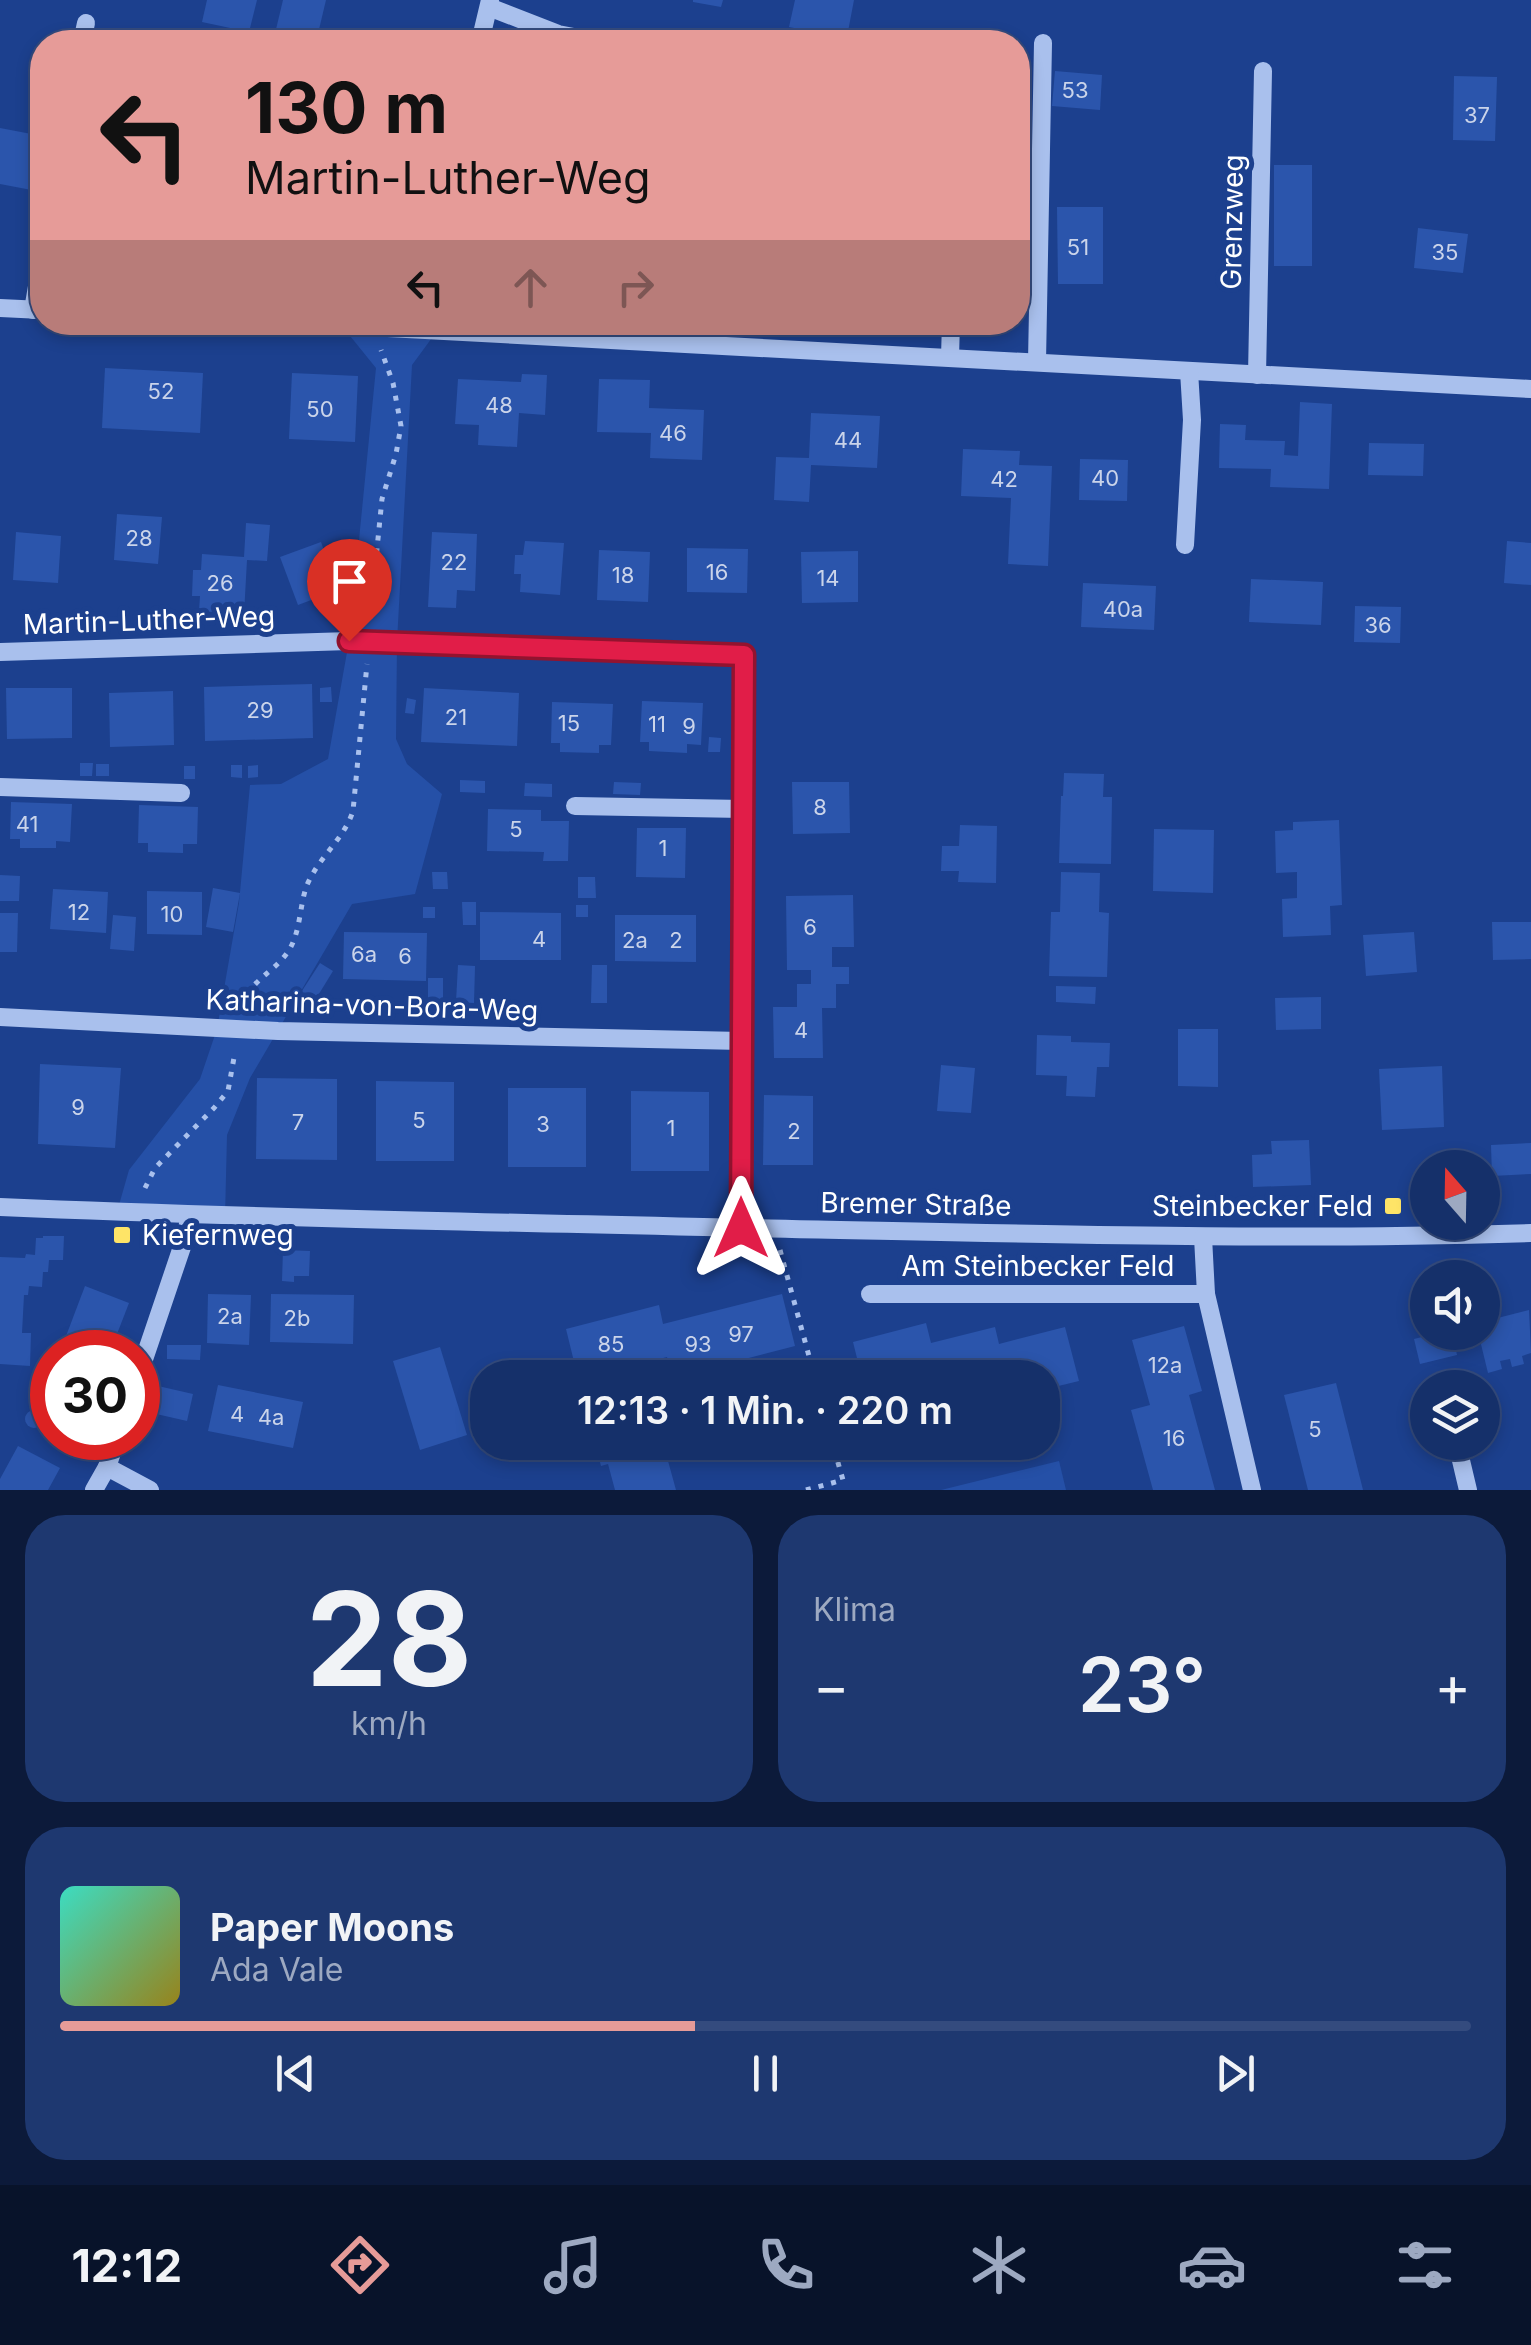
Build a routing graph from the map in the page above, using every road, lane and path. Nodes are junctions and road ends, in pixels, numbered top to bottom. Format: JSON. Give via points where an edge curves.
{"nodes":[{"id":1,"x":490,"y":3,"type":"edge"},
{"id":2,"x":86,"y":22,"type":"dead end"},
{"id":3,"x":84,"y":30,"type":"edge"},
{"id":4,"x":483,"y":30,"type":"edge"},
{"id":5,"x":549,"y":30,"type":"edge"},
{"id":6,"x":1044,"y":43,"type":"dead end"},
{"id":7,"x":1262,"y":71,"type":"dead end"},
{"id":8,"x":0,"y":308,"type":"edge"},
{"id":9,"x":30,"y":310,"type":"edge"},
{"id":10,"x":376,"y":335,"type":"edge"},
{"id":11,"x":575,"y":335,"type":"edge"},
{"id":12,"x":951,"y":335,"type":"edge"},
{"id":13,"x":950,"y":356,"type":"junction"},
{"id":14,"x":1037,"y":362,"type":"junction"},
{"id":15,"x":1188,"y":370,"type":"junction"},
{"id":16,"x":1257,"y":374,"type":"junction"},
{"id":17,"x":1531,"y":389,"type":"edge"},
{"id":18,"x":1185,"y":545,"type":"dead end"},
{"id":19,"x":369,"y":642,"type":"junction"},
{"id":20,"x":0,"y":652,"type":"edge"},
{"id":21,"x":0,"y":787,"type":"edge"},
{"id":22,"x":182,"y":793,"type":"dead end"},
{"id":23,"x":575,"y":806,"type":"dead end"},
{"id":24,"x":743,"y":810,"type":"junction"},
{"id":25,"x":0,"y":1017,"type":"edge"},
{"id":26,"x":238,"y":1029,"type":"junction"},
{"id":27,"x":742,"y":1041,"type":"junction"},
{"id":28,"x":0,"y":1207,"type":"edge"},
{"id":29,"x":136,"y":1213,"type":"junction"},
{"id":30,"x":190,"y":1215,"type":"junction"},
{"id":31,"x":741,"y":1228,"type":"junction"},
{"id":32,"x":774,"y":1228,"type":"junction"},
{"id":33,"x":1531,"y":1233,"type":"edge"},
{"id":34,"x":1203,"y":1238,"type":"junction"},
{"id":35,"x":870,"y":1294,"type":"dead end"},
{"id":36,"x":1206,"y":1294,"type":"junction"},
{"id":37,"x":154,"y":1330,"type":"edge"},
{"id":38,"x":809,"y":1360,"type":"edge"},
{"id":39,"x":109,"y":1460,"type":"edge"},
{"id":40,"x":837,"y":1460,"type":"edge"},
{"id":41,"x":1461,"y":1460,"type":"edge"},
{"id":42,"x":107,"y":1466,"type":"junction"},
{"id":43,"x":94,"y":1490,"type":"edge"},
{"id":44,"x":150,"y":1490,"type":"edge"},
{"id":45,"x":806,"y":1490,"type":"edge"},
{"id":46,"x":1252,"y":1490,"type":"edge"},
{"id":47,"x":1468,"y":1490,"type":"edge"}],
"edges":[{"from":1,"to":4,"type":"street"},
{"from":1,"to":5,"type":"street"},
{"from":2,"to":3,"type":"street"},
{"from":6,"to":14,"type":"street"},
{"from":7,"to":16,"type":"street","name":"Grenzweg"},
{"from":8,"to":9,"type":"street"},
{"from":10,"to":19,"type":"path","via":[[401,426],[379,519]]},
{"from":11,"to":13,"type":"street"},
{"from":12,"to":13,"type":"street"},
{"from":13,"to":14,"type":"street"},
{"from":14,"to":15,"type":"street"},
{"from":15,"to":16,"type":"street"},
{"from":15,"to":18,"type":"street"},
{"from":16,"to":17,"type":"street"},
{"from":19,"to":20,"type":"street","name":"Martin-Luther-Weg"},
{"from":19,"to":24,"type":"street","name":"Martin-Luther-Weg","via":[[744,655]]},
{"from":19,"to":26,"type":"path","via":[[348,826],[306,888],[288,952],[247,991]]},
{"from":21,"to":22,"type":"street"},
{"from":23,"to":24,"type":"street"},
{"from":24,"to":27,"type":"street","name":"Martin-Luther-Weg"},
{"from":25,"to":26,"type":"street","name":"Katharina-von-Bora-Weg"},
{"from":26,"to":27,"type":"street","name":"Katharina-von-Bora-Weg"},
{"from":26,"to":29,"type":"path","via":[[228,1091],[150,1174]]},
{"from":27,"to":31,"type":"street","name":"Martin-Luther-Weg"},
{"from":28,"to":29,"type":"street","name":"Bremer Straße"},
{"from":29,"to":30,"type":"street","name":"Bremer Straße"},
{"from":30,"to":31,"type":"street","name":"Bremer Straße"},
{"from":30,"to":37,"type":"street"},
{"from":31,"to":32,"type":"street","name":"Bremer Straße"},
{"from":32,"to":34,"type":"street","name":"Bremer Straße"},
{"from":32,"to":38,"type":"path"},
{"from":33,"to":34,"type":"street","name":"Bremer Straße"},
{"from":34,"to":36,"type":"street","name":"Am Steinbecker Feld"},
{"from":35,"to":36,"type":"street","name":"Am Steinbecker Feld"},
{"from":36,"to":46,"type":"street","name":"Am Steinbecker Feld"},
{"from":39,"to":42,"type":"street"},
{"from":40,"to":45,"type":"path","via":[[843,1480]]},
{"from":41,"to":47,"type":"street"},
{"from":42,"to":43,"type":"street"},
{"from":42,"to":44,"type":"street"}]}
